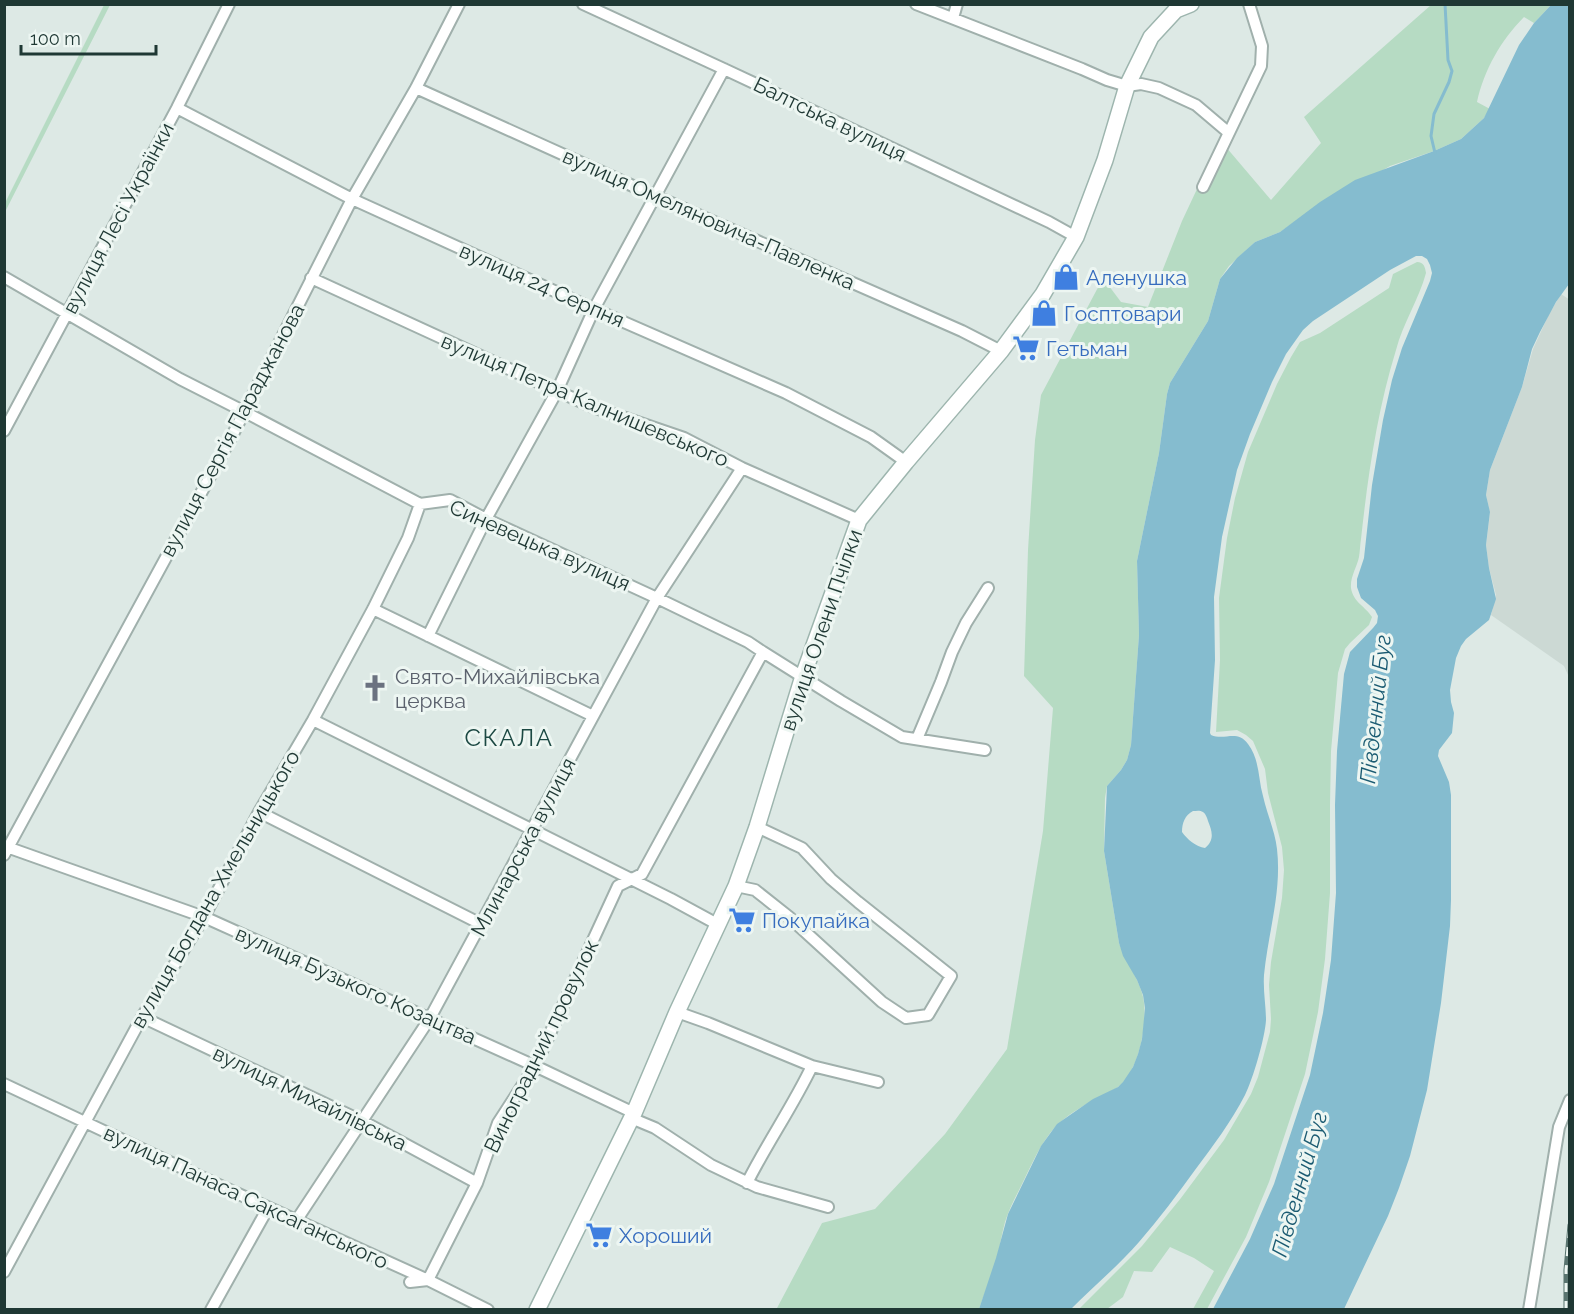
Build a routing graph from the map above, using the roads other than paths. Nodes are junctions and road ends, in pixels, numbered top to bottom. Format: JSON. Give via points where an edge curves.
{"nodes":[{"id":1,"x":229,"y":4,"type":"edge"},
{"id":2,"x":459,"y":4,"type":"edge"},
{"id":3,"x":583,"y":4,"type":"edge"},
{"id":4,"x":916,"y":4,"type":"edge"},
{"id":5,"x":957,"y":4,"type":"edge"},
{"id":6,"x":1249,"y":4,"type":"edge"},
{"id":7,"x":1179,"y":6,"type":"edge"},
{"id":8,"x":953,"y":18,"type":"junction"},
{"id":9,"x":724,"y":69,"type":"junction"},
{"id":10,"x":1127,"y":86,"type":"junction"},
{"id":11,"x":416,"y":88,"type":"junction"},
{"id":12,"x":177,"y":108,"type":"junction"},
{"id":13,"x":1228,"y":133,"type":"junction"},
{"id":14,"x":1203,"y":187,"type":"dead end"},
{"id":15,"x":656,"y":196,"type":"junction"},
{"id":16,"x":352,"y":199,"type":"junction"},
{"id":17,"x":1076,"y":237,"type":"junction"},
{"id":18,"x":4,"y":277,"type":"edge"},
{"id":19,"x":311,"y":278,"type":"junction"},
{"id":20,"x":594,"y":309,"type":"junction"},
{"id":21,"x":68,"y":313,"type":"junction"},
{"id":22,"x":1001,"y":351,"type":"junction"},
{"id":23,"x":557,"y":392,"type":"junction"},
{"id":24,"x":243,"y":411,"type":"junction"},
{"id":25,"x":4,"y":430,"type":"edge"},
{"id":26,"x":906,"y":462,"type":"junction"},
{"id":27,"x":742,"y":468,"type":"junction"},
{"id":28,"x":420,"y":504,"type":"junction"},
{"id":29,"x":486,"y":519,"type":"junction"},
{"id":30,"x":859,"y":520,"type":"junction"},
{"id":31,"x":988,"y":588,"type":"dead end"},
{"id":32,"x":657,"y":598,"type":"junction"},
{"id":33,"x":373,"y":609,"type":"junction"},
{"id":34,"x":428,"y":636,"type":"junction"},
{"id":35,"x":763,"y":652,"type":"junction"},
{"id":36,"x":803,"y":676,"type":"junction"},
{"id":37,"x":593,"y":716,"type":"junction"},
{"id":38,"x":313,"y":720,"type":"junction"},
{"id":39,"x":916,"y":739,"type":"junction"},
{"id":40,"x":985,"y":750,"type":"dead end"},
{"id":41,"x":259,"y":812,"type":"junction"},
{"id":42,"x":757,"y":827,"type":"junction"},
{"id":43,"x":532,"y":830,"type":"junction"},
{"id":44,"x":6,"y":850,"type":"edge"},
{"id":45,"x":631,"y":879,"type":"junction"},
{"id":46,"x":736,"y":886,"type":"junction"},
{"id":47,"x":204,"y":916,"type":"junction"},
{"id":48,"x":481,"y":924,"type":"junction"},
{"id":49,"x":717,"y":924,"type":"junction"},
{"id":50,"x":677,"y":1012,"type":"junction"},
{"id":51,"x":142,"y":1017,"type":"junction"},
{"id":52,"x":430,"y":1018,"type":"junction"},
{"id":53,"x":535,"y":1066,"type":"junction"},
{"id":54,"x":812,"y":1066,"type":"junction"},
{"id":55,"x":878,"y":1082,"type":"dead end"},
{"id":56,"x":4,"y":1084,"type":"edge"},
{"id":57,"x":1569,"y":1100,"type":"edge"},
{"id":58,"x":632,"y":1115,"type":"junction"},
{"id":59,"x":362,"y":1121,"type":"junction"},
{"id":60,"x":85,"y":1122,"type":"junction"},
{"id":61,"x":477,"y":1183,"type":"junction"},
{"id":62,"x":747,"y":1183,"type":"junction"},
{"id":63,"x":828,"y":1207,"type":"dead end"},
{"id":64,"x":268,"y":1208,"type":"junction"},
{"id":65,"x":296,"y":1221,"type":"junction"},
{"id":66,"x":4,"y":1272,"type":"edge"},
{"id":67,"x":428,"y":1280,"type":"junction"},
{"id":68,"x":410,"y":1282,"type":"dead end"},
{"id":69,"x":1528,"y":1307,"type":"edge"},
{"id":70,"x":211,"y":1310,"type":"edge"},
{"id":71,"x":488,"y":1310,"type":"edge"},
{"id":72,"x":537,"y":1310,"type":"edge"}],
"edges":[{"from":1,"to":12,"type":"street","name":"вулиця Лесі Українки"},
{"from":2,"to":11,"type":"street","name":"вулиця Сергія Параджанова"},
{"from":3,"to":9,"type":"street","name":"Балтська вулиця"},
{"from":4,"to":8,"type":"street"},
{"from":5,"to":8,"type":"street"},
{"from":6,"to":13,"type":"street","via":[[1262,46],[1261,66]]},
{"from":7,"to":10,"type":"street","name":"вулиця Олени Пчілки","via":[[1151,37]]},
{"from":8,"to":10,"type":"street"},
{"from":9,"to":15,"type":"street"},
{"from":9,"to":17,"type":"street","name":"Балтська вулиця"},
{"from":10,"to":13,"type":"street","via":[[1159,88],[1196,105]]},
{"from":10,"to":17,"type":"street","name":"вулиця Олени Пчілки"},
{"from":11,"to":15,"type":"street","name":"вулиця Омеляновича-Павленка"},
{"from":11,"to":16,"type":"street","name":"вулиця Сергія Параджанова"},
{"from":12,"to":16,"type":"street","name":"вулиця 24 Серпня"},
{"from":12,"to":21,"type":"street","name":"вулиця Лесі Українки"},
{"from":13,"to":14,"type":"street"},
{"from":15,"to":20,"type":"street"},
{"from":15,"to":22,"type":"street","name":"вулиця Омеляновича-Павленка"},
{"from":16,"to":19,"type":"street","name":"вулиця Сергія Параджанова"},
{"from":16,"to":20,"type":"street","name":"вулиця 24 Серпня"},
{"from":17,"to":22,"type":"street","name":"вулиця Олени Пчілки","via":[[1043,294]]},
{"from":18,"to":21,"type":"street","name":"Синевецька вулиця"},
{"from":19,"to":23,"type":"street","name":"вулиця Петра Калнишевського"},
{"from":19,"to":24,"type":"street","name":"вулиця Сергія Параджанова"},
{"from":20,"to":23,"type":"street"},
{"from":20,"to":26,"type":"street","name":"вулиця 24 Серпня","via":[[786,393],[871,437]]},
{"from":21,"to":24,"type":"street","name":"Синевецька вулиця"},
{"from":21,"to":25,"type":"street","name":"вулиця Лесі Українки"},
{"from":22,"to":26,"type":"street","name":"вулиця Олени Пчілки"},
{"from":23,"to":27,"type":"street","name":"вулиця Петра Калнишевського","via":[[684,438]]},
{"from":23,"to":29,"type":"street"},
{"from":24,"to":28,"type":"street","name":"Синевецька вулиця"},
{"from":24,"to":44,"type":"street","name":"вулиця Сергія Параджанова"},
{"from":26,"to":30,"type":"street","name":"вулиця Олени Пчілки"},
{"from":27,"to":30,"type":"street","name":"вулиця Петра Калнишевського"},
{"from":27,"to":32,"type":"street","name":"Млинарська вулиця"},
{"from":28,"to":29,"type":"street","name":"Синевецька вулиця","via":[[450,500]]},
{"from":28,"to":33,"type":"street","name":"вулиця Богдана Хмельницького"},
{"from":29,"to":32,"type":"street","name":"Синевецька вулиця"},
{"from":29,"to":34,"type":"street"},
{"from":30,"to":36,"type":"street","name":"вулиця Олени Пчілки"},
{"from":31,"to":39,"type":"street","via":[[952,652]]},
{"from":32,"to":35,"type":"street","name":"Синевецька вулиця"},
{"from":32,"to":37,"type":"street","name":"Млинарська вулиця"},
{"from":33,"to":34,"type":"street"},
{"from":33,"to":38,"type":"street","name":"вулиця Богдана Хмельницького"},
{"from":34,"to":37,"type":"street"},
{"from":35,"to":36,"type":"street","name":"Синевецька вулиця"},
{"from":35,"to":45,"type":"street","name":"Виноградний провулок","via":[[642,874]]},
{"from":36,"to":39,"type":"street","name":"Синевецька вулиця","via":[[902,737]]},
{"from":36,"to":42,"type":"street","name":"вулиця Олени Пчілки"},
{"from":37,"to":43,"type":"street","name":"Млинарська вулиця"},
{"from":38,"to":41,"type":"street","name":"вулиця Богдана Хмельницького"},
{"from":38,"to":43,"type":"street"},
{"from":39,"to":40,"type":"street","name":"Синевецька вулиця"},
{"from":41,"to":47,"type":"street","name":"вулиця Богдана Хмельницького"},
{"from":41,"to":48,"type":"street"},
{"from":42,"to":46,"type":"street","name":"вулиця Олени Пчілки"},
{"from":42,"to":46,"type":"street","via":[[802,848],[831,879],[951,976],[928,1015],[906,1018],[882,1002],[755,890]]},
{"from":43,"to":45,"type":"street"},
{"from":43,"to":48,"type":"street","name":"Млинарська вулиця"},
{"from":44,"to":47,"type":"street","name":"вулиця Бузького Козацтва"},
{"from":45,"to":49,"type":"street"},
{"from":45,"to":53,"type":"street","name":"Виноградний провулок","via":[[618,886]]},
{"from":46,"to":49,"type":"street","name":"вулиця Олени Пчілки"},
{"from":47,"to":51,"type":"street","name":"вулиця Богдана Хмельницького"},
{"from":47,"to":52,"type":"street","name":"вулиця Бузького Козацтва"},
{"from":48,"to":52,"type":"street","name":"Млинарська вулиця"},
{"from":49,"to":50,"type":"street","name":"вулиця Олени Пчілки"},
{"from":50,"to":54,"type":"street"},
{"from":50,"to":58,"type":"street","name":"вулиця Олени Пчілки"},
{"from":51,"to":59,"type":"street","name":"вулиця Михайлівська"},
{"from":51,"to":60,"type":"street","name":"вулиця Богдана Хмельницького"},
{"from":52,"to":53,"type":"street","name":"вулиця Бузького Козацтва"},
{"from":52,"to":59,"type":"street","name":"Млинарська вулиця"},
{"from":53,"to":58,"type":"street","name":"вулиця Бузького Козацтва"},
{"from":53,"to":61,"type":"street","name":"Виноградний провулок","via":[[498,1123]]},
{"from":54,"to":55,"type":"street"},
{"from":54,"to":62,"type":"street"},
{"from":56,"to":60,"type":"street","name":"вулиця Панаса Саксаганського"},
{"from":57,"to":69,"type":"street","via":[[1559,1127]]},
{"from":58,"to":62,"type":"street"},
{"from":58,"to":72,"type":"street","name":"вулиця Олени Пчілки"},
{"from":59,"to":61,"type":"street","name":"вулиця Михайлівська"},
{"from":59,"to":65,"type":"street","name":"Млинарська вулиця"},
{"from":60,"to":64,"type":"street","name":"вулиця Панаса Саксаганського"},
{"from":60,"to":66,"type":"street","name":"вулиця Богдана Хмельницького"},
{"from":61,"to":67,"type":"street","name":"Виноградний провулок"},
{"from":62,"to":63,"type":"street"},
{"from":64,"to":65,"type":"street","name":"вулиця Панаса Саксаганського"},
{"from":64,"to":70,"type":"street"},
{"from":65,"to":67,"type":"street","name":"вулиця Панаса Саксаганського"},
{"from":67,"to":68,"type":"street"},
{"from":67,"to":71,"type":"street","name":"вулиця Панаса Саксаганського"}]}
